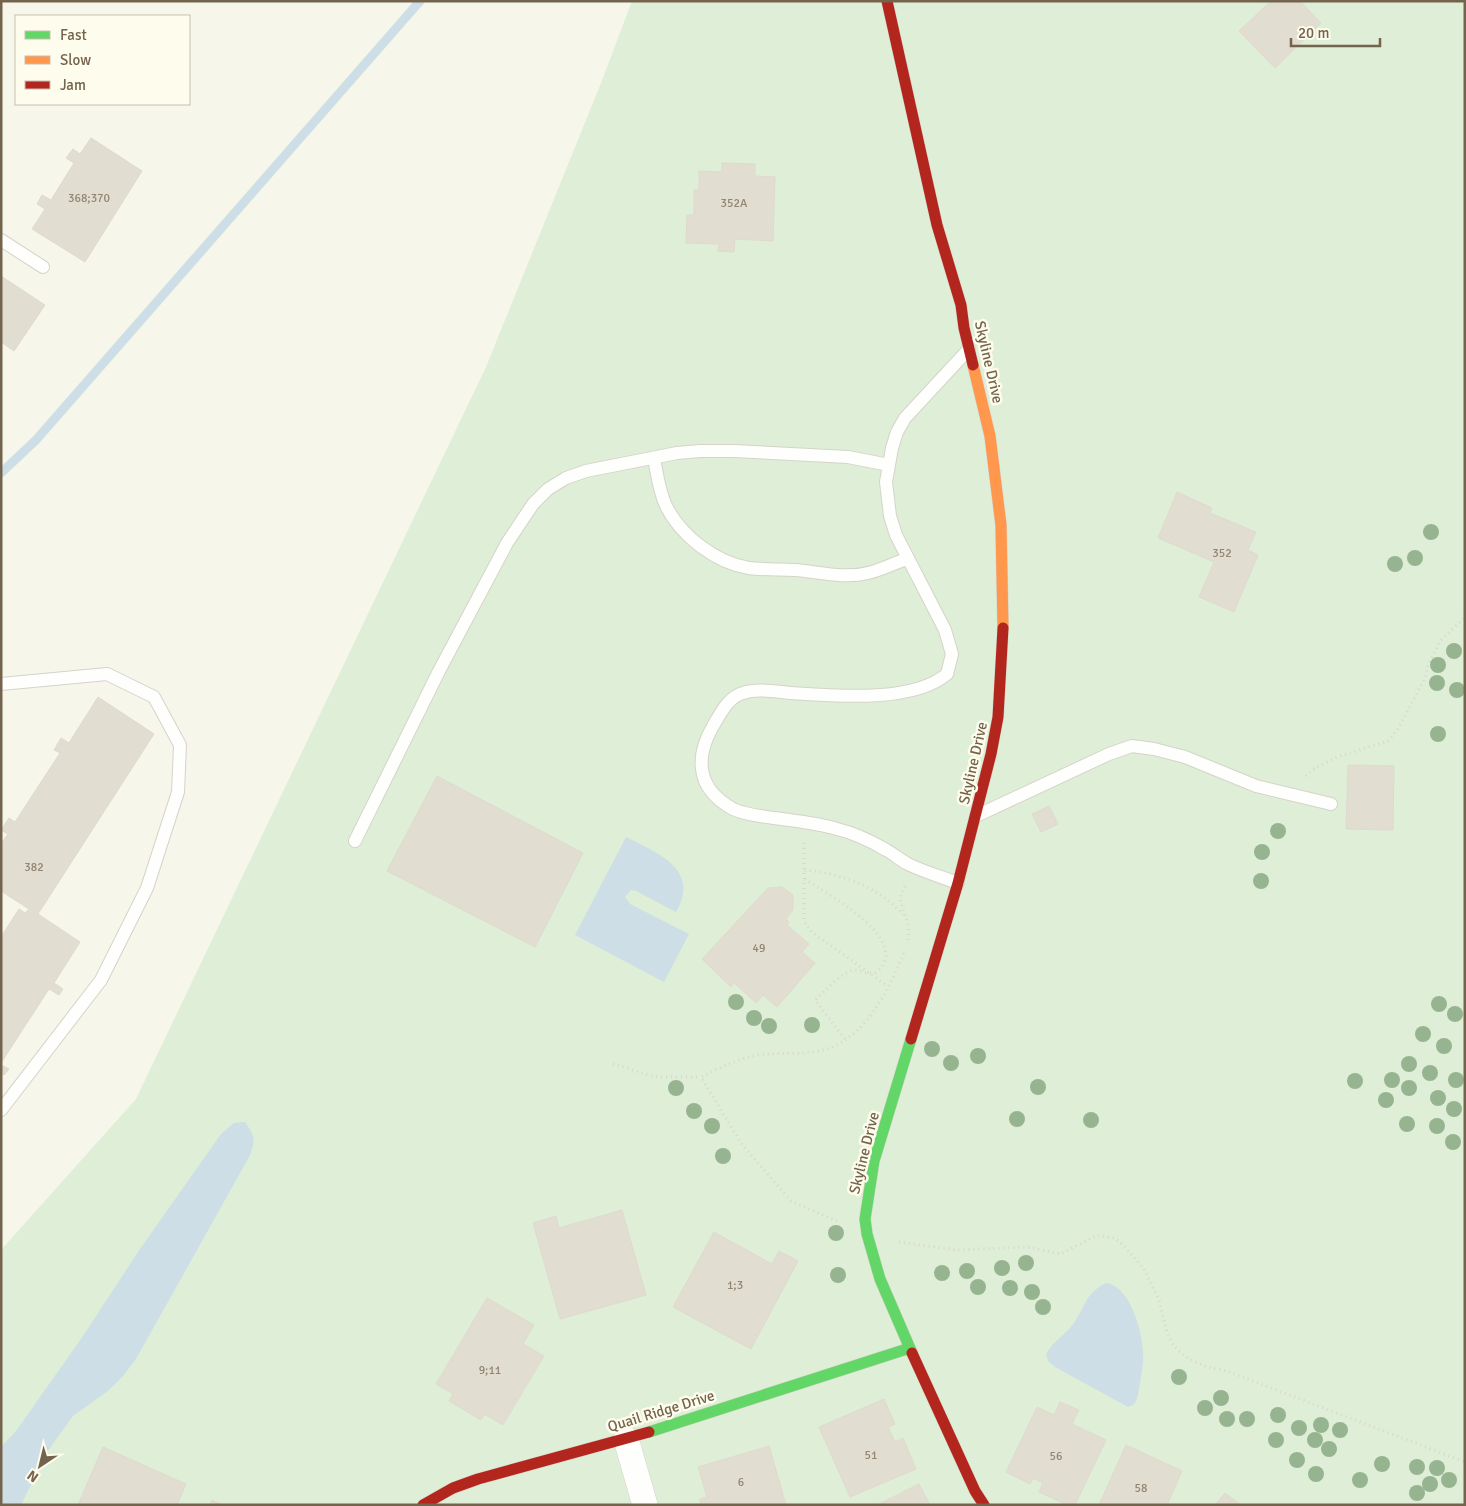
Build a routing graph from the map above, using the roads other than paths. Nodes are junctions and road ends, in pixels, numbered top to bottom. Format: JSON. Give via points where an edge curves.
{"nodes":[{"id":1,"x":886,"y":1,"type":"edge"},
{"id":2,"x":1,"y":240,"type":"edge"},
{"id":3,"x":43,"y":267,"type":"dead end"},
{"id":4,"x":970,"y":349,"type":"junction"},
{"id":5,"x":654,"y":458,"type":"junction"},
{"id":6,"x":888,"y":465,"type":"junction"},
{"id":7,"x":907,"y":559,"type":"junction"},
{"id":8,"x":1,"y":684,"type":"edge"},
{"id":9,"x":1331,"y":804,"type":"dead end"},
{"id":10,"x":976,"y":816,"type":"junction"},
{"id":11,"x":355,"y":841,"type":"dead end"},
{"id":12,"x":958,"y":883,"type":"junction"},
{"id":13,"x":1,"y":1110,"type":"edge"},
{"id":14,"x":910,"y":1348,"type":"junction"},
{"id":15,"x":626,"y":1439,"type":"junction"},
{"id":16,"x":423,"y":1505,"type":"edge"},
{"id":17,"x":645,"y":1505,"type":"edge"},
{"id":18,"x":984,"y":1505,"type":"edge"}],
"edges":[{"from":1,"to":4,"type":"street","name":"Skyline Drive","via":[[931,200],[961,304]]},
{"from":2,"to":3,"type":"lane"},
{"from":4,"to":6,"type":"lane","via":[[905,418],[897,432]]},
{"from":4,"to":10,"type":"street","name":"Skyline Drive","via":[[990,436],[1001,526],[1004,614],[998,718]]},
{"from":5,"to":6,"type":"lane","via":[[677,453],[734,451],[848,457]]},
{"from":5,"to":7,"type":"lane","via":[[666,505],[676,522],[707,551],[726,561],[749,568],[847,575],[868,573]]},
{"from":5,"to":11,"type":"lane","via":[[566,478],[533,504],[502,551]]},
{"from":6,"to":7,"type":"lane","via":[[886,482],[890,516]]},
{"from":7,"to":12,"type":"lane","via":[[945,630],[952,654],[947,674],[931,685],[915,690],[882,694],[757,690],[743,693],[725,707],[709,733],[702,766],[706,785],[712,793],[742,813],[837,829],[885,849],[917,868]]},
{"from":8,"to":13,"type":"lane","via":[[107,674],[154,697],[180,745],[178,792],[147,888],[102,980]]},
{"from":9,"to":10,"type":"lane","via":[[1256,786],[1185,757],[1132,746]]},
{"from":10,"to":12,"type":"street","name":"Skyline Drive"},
{"from":12,"to":14,"type":"street","name":"Skyline Drive","via":[[874,1161],[865,1219],[880,1279]]},
{"from":14,"to":15,"type":"street","name":"Quail Ridge Drive"},
{"from":14,"to":18,"type":"street","name":"Skyline Drive"},
{"from":15,"to":16,"type":"street","name":"Quail Ridge Drive","via":[[478,1479],[453,1488]]},
{"from":15,"to":17,"type":"street"}]}
